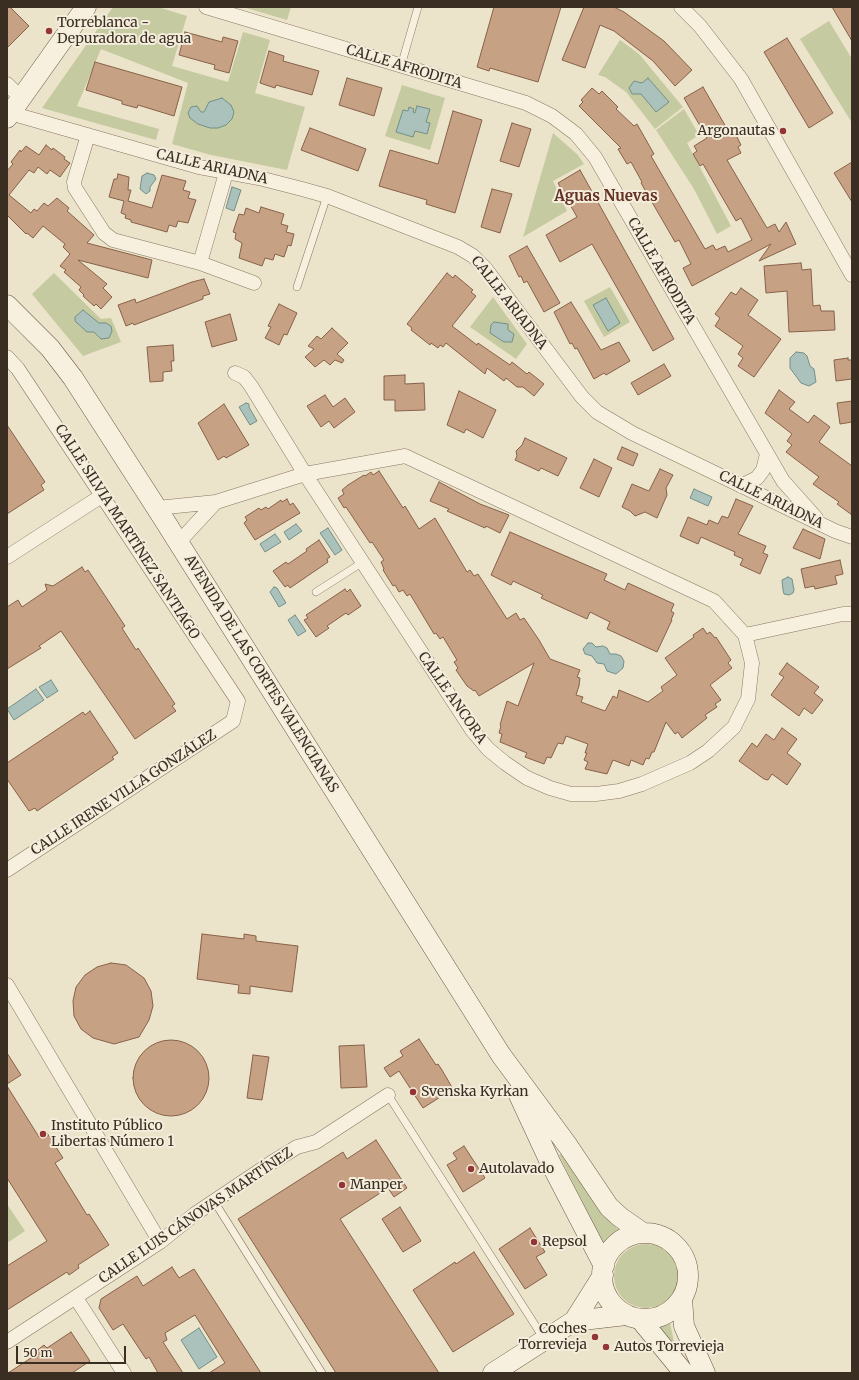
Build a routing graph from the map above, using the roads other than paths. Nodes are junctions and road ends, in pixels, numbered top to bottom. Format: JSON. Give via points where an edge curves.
{"nodes":[{"id":1,"x":86,"y":7,"type":"edge"},
{"id":2,"x":206,"y":7,"type":"edge"},
{"id":3,"x":418,"y":7,"type":"edge"},
{"id":4,"x":681,"y":7,"type":"edge"},
{"id":5,"x":401,"y":66,"type":"junction"},
{"id":6,"x":7,"y":84,"type":"edge"},
{"id":7,"x":13,"y":110,"type":"edge"},
{"id":8,"x":88,"y":135,"type":"junction"},
{"id":9,"x":226,"y":173,"type":"junction"},
{"id":10,"x":327,"y":196,"type":"junction"},
{"id":11,"x":200,"y":263,"type":"junction"},
{"id":12,"x":852,"y":275,"type":"edge"},
{"id":13,"x":254,"y":284,"type":"dead end"},
{"id":14,"x":297,"y":287,"type":"dead end"},
{"id":15,"x":7,"y":304,"type":"edge"},
{"id":16,"x":7,"y":357,"type":"edge"},
{"id":17,"x":235,"y":373,"type":"dead end"},
{"id":18,"x":767,"y":454,"type":"junction"},
{"id":19,"x":306,"y":474,"type":"junction"},
{"id":20,"x":741,"y":486,"type":"junction"},
{"id":21,"x":103,"y":495,"type":"junction"},
{"id":22,"x":216,"y":502,"type":"junction"},
{"id":23,"x":157,"y":508,"type":"junction"},
{"id":24,"x":835,"y":531,"type":"junction"},
{"id":25,"x":852,"y":537,"type":"edge"},
{"id":26,"x":178,"y":543,"type":"junction"},
{"id":27,"x":7,"y":557,"type":"edge"},
{"id":28,"x":363,"y":562,"type":"junction"},
{"id":29,"x":316,"y":592,"type":"dead end"},
{"id":30,"x":852,"y":614,"type":"edge"},
{"id":31,"x":745,"y":635,"type":"junction"},
{"id":32,"x":235,"y":711,"type":"joint"},
{"id":33,"x":7,"y":870,"type":"edge"},
{"id":34,"x":7,"y":984,"type":"edge"},
{"id":35,"x":501,"y":1055,"type":"junction"},
{"id":36,"x":388,"y":1095,"type":"joint"},
{"id":37,"x":214,"y":1201,"type":"junction"},
{"id":38,"x":643,"y":1233,"type":"junction"},
{"id":39,"x":160,"y":1242,"type":"junction"},
{"id":40,"x":603,"y":1271,"type":"junction"},
{"id":41,"x":76,"y":1298,"type":"junction"},
{"id":42,"x":682,"y":1299,"type":"junction"},
{"id":43,"x":633,"y":1317,"type":"junction"},
{"id":44,"x":574,"y":1321,"type":"junction"},
{"id":45,"x":544,"y":1339,"type":"junction"},
{"id":46,"x":7,"y":1342,"type":"edge"},
{"id":47,"x":124,"y":1373,"type":"edge"},
{"id":48,"x":322,"y":1373,"type":"edge"},
{"id":49,"x":493,"y":1373,"type":"edge"},
{"id":50,"x":684,"y":1373,"type":"edge"},
{"id":51,"x":705,"y":1373,"type":"edge"}],
"edges":[{"from":1,"to":7,"type":"main road"},
{"from":2,"to":5,"type":"street","name":"CALLE AFRODITA"},
{"from":3,"to":5,"type":"lane"},
{"from":4,"to":12,"type":"street","via":[[700,26],[741,80]]},
{"from":5,"to":18,"type":"street","name":"CALLE AFRODITA","via":[[526,103],[552,116],[576,134],[595,156]]},
{"from":6,"to":7,"type":"street"},
{"from":7,"to":8,"type":"street","name":"CALLE ARIADNA"},
{"from":8,"to":9,"type":"street","name":"CALLE ARIADNA"},
{"from":8,"to":11,"type":"street","via":[[74,182],[75,188],[104,233],[113,240]]},
{"from":9,"to":10,"type":"street","name":"CALLE ARIADNA"},
{"from":9,"to":11,"type":"street"},
{"from":10,"to":14,"type":"lane"},
{"from":10,"to":20,"type":"street","name":"CALLE ARIADNA","via":[[466,251],[485,268],[582,397],[597,412],[632,433]]},
{"from":11,"to":13,"type":"street"},
{"from":15,"to":23,"type":"main road","name":"AVENIDA DE LAS CORTES VALENCIANAS","via":[[50,348],[73,378]]},
{"from":16,"to":21,"type":"street","name":"CALLE SILVIA MARTÍNEZ SANTIAGO","via":[[18,369]]},
{"from":17,"to":19,"type":"street","name":"CALLE ANCORA","via":[[244,377],[251,386]]},
{"from":18,"to":20,"type":"street","via":[[763,470],[757,478]]},
{"from":18,"to":24,"type":"street","name":"CALLE AFRODITA","via":[[791,492],[818,520]]},
{"from":19,"to":22,"type":"street","name":"CALLE ANCORA"},
{"from":19,"to":28,"type":"street","name":"CALLE ANCORA"},
{"from":19,"to":31,"type":"street","name":"CALLE ANCORA","via":[[406,456],[714,601]]},
{"from":20,"to":24,"type":"street","name":"CALLE ARIADNA"},
{"from":21,"to":27,"type":"street"},
{"from":21,"to":32,"type":"street","name":"CALLE SILVIA MARTÍNEZ SANTIAGO","via":[[238,701]]},
{"from":22,"to":23,"type":"street","name":"CALLE ANCORA"},
{"from":22,"to":26,"type":"street","name":"CALLE ANCORA"},
{"from":23,"to":26,"type":"main road","name":"AVENIDA DE LAS CORTES VALENCIANAS"},
{"from":24,"to":25,"type":"street","name":"CALLE ARIADNA"},
{"from":26,"to":35,"type":"main road","name":"AVENIDA DE LAS CORTES VALENCIANAS"},
{"from":28,"to":29,"type":"lane"},
{"from":28,"to":31,"type":"street","name":"CALLE ANCORA","via":[[472,730],[488,749],[527,778],[571,794],[619,791],[642,784],[690,763],[708,751],[734,726],[748,699],[752,663]]},
{"from":30,"to":31,"type":"street"},
{"from":32,"to":33,"type":"street","name":"CALLE IRENE VILLA GONZÁLEZ","via":[[233,722]]},
{"from":34,"to":39,"type":"street"},
{"from":35,"to":38,"type":"main road","name":"AVENIDA DE LAS CORTES VALENCIANAS","via":[[609,1207],[620,1218]]},
{"from":35,"to":40,"type":"main road","name":"AVENIDA DE LAS CORTES VALENCIANAS"},
{"from":36,"to":37,"type":"street","name":"CALLE LUIS CÁNOVAS MARTÍNEZ","via":[[316,1142],[297,1147]]},
{"from":36,"to":45,"type":"lane"},
{"from":37,"to":39,"type":"street","name":"CALLE LUIS CÁNOVAS MARTÍNEZ"},
{"from":37,"to":48,"type":"lane"},
{"from":38,"to":40,"type":"main road","via":[[622,1240],[611,1252]]},
{"from":38,"to":42,"type":"main road","via":[[656,1234],[668,1240],[685,1260],[688,1273],[687,1287]]},
{"from":39,"to":41,"type":"street","name":"CALLE LUIS CÁNOVAS MARTÍNEZ"},
{"from":40,"to":43,"type":"main road","via":[[607,1294],[615,1306]]},
{"from":40,"to":44,"type":"main road"},
{"from":41,"to":46,"type":"street","name":"CALLE LUIS CÁNOVAS MARTÍNEZ"},
{"from":41,"to":47,"type":"street"},
{"from":42,"to":43,"type":"main road","via":[[671,1311],[656,1318]]},
{"from":42,"to":51,"type":"main road","via":[[684,1326]]},
{"from":43,"to":44,"type":"main road"},
{"from":43,"to":50,"type":"main road"},
{"from":44,"to":45,"type":"main road"},
{"from":45,"to":49,"type":"main road"}]}
